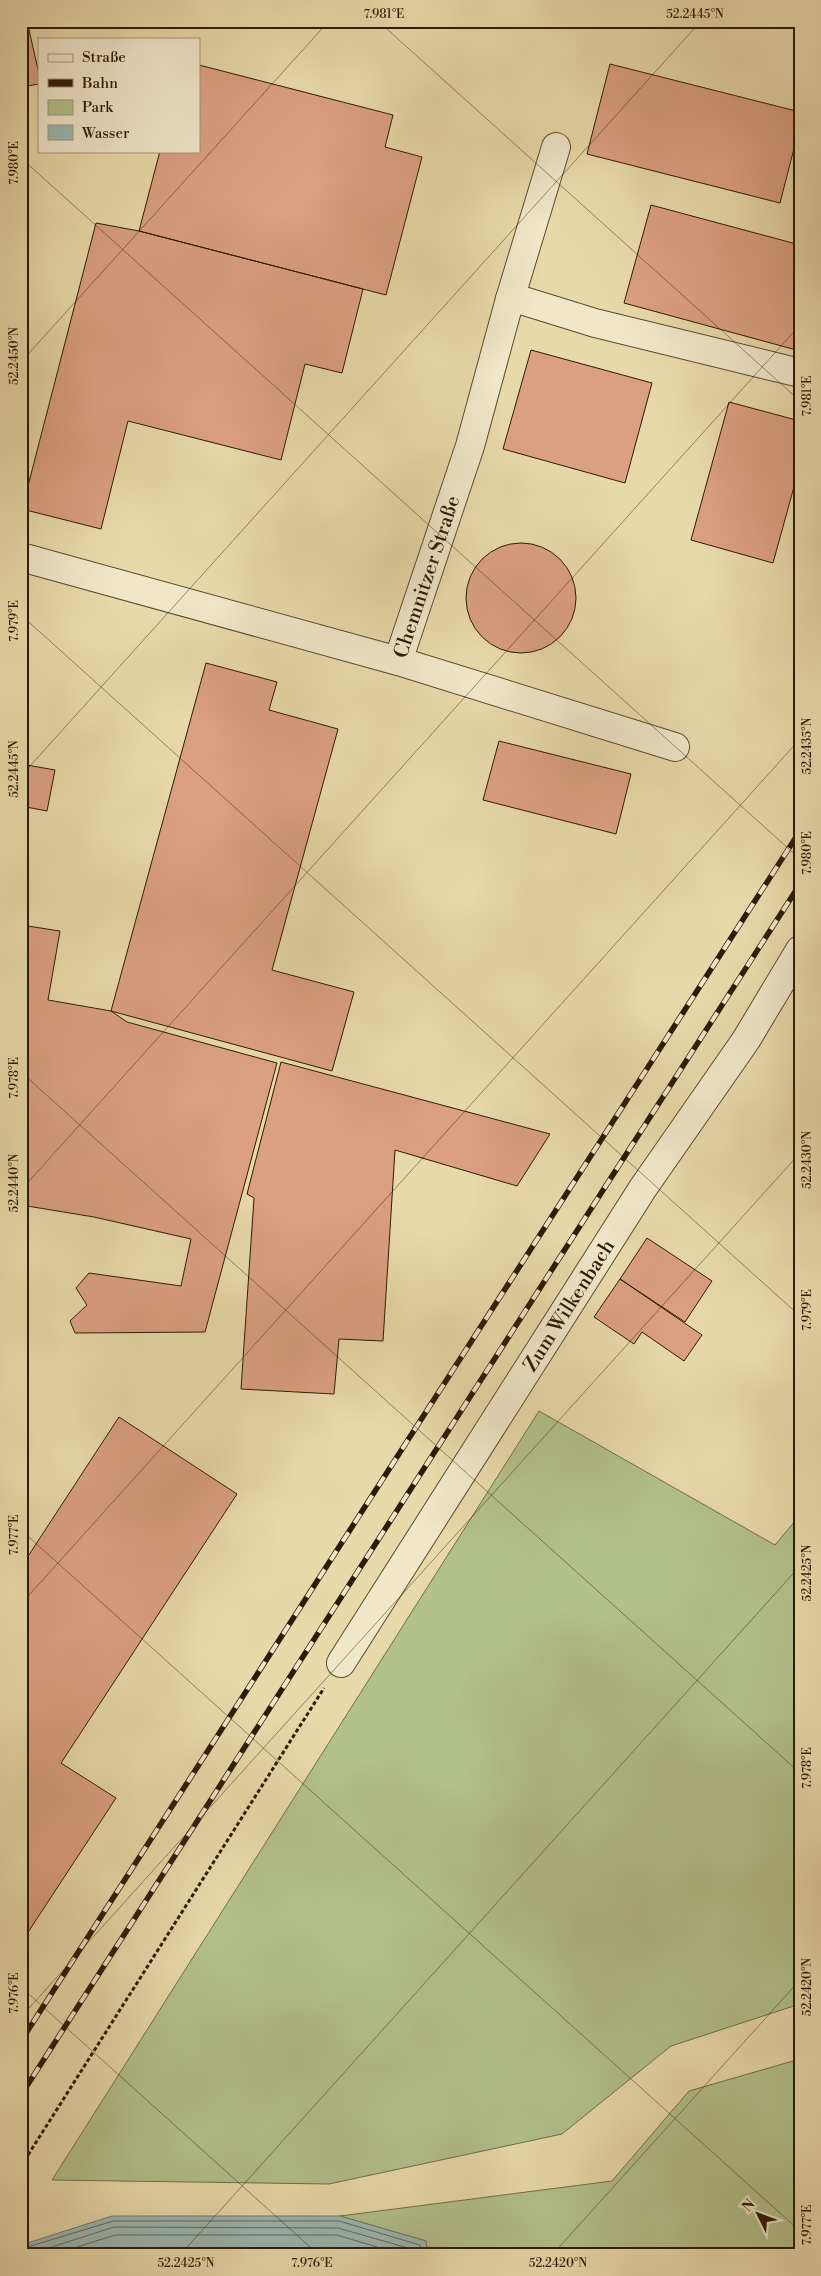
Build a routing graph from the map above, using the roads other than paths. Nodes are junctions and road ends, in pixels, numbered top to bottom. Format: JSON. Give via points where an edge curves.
{"nodes":[{"id":1,"x":556,"y":147,"type":"dead end"},
{"id":2,"x":510,"y":299,"type":"junction"},
{"id":3,"x":800,"y":373,"type":"edge"},
{"id":4,"x":21,"y":557,"type":"edge"},
{"id":5,"x":398,"y":661,"type":"junction"},
{"id":6,"x":674,"y":747,"type":"dead end"},
{"id":7,"x":800,"y":950,"type":"edge"},
{"id":8,"x":341,"y":1663,"type":"road end"}],
"edges":[{"from":1,"to":2,"type":"street","name":"Chemnitzer Straße"},
{"from":2,"to":3,"type":"street"},
{"from":2,"to":5,"type":"street","name":"Chemnitzer Straße","via":[[470,446]]},
{"from":4,"to":5,"type":"street","name":"Chemnitzer Straße"},
{"from":5,"to":6,"type":"street"},
{"from":7,"to":8,"type":"street","name":"Zum Wilkenbach","via":[[746,1040],[638,1196]]}]}
